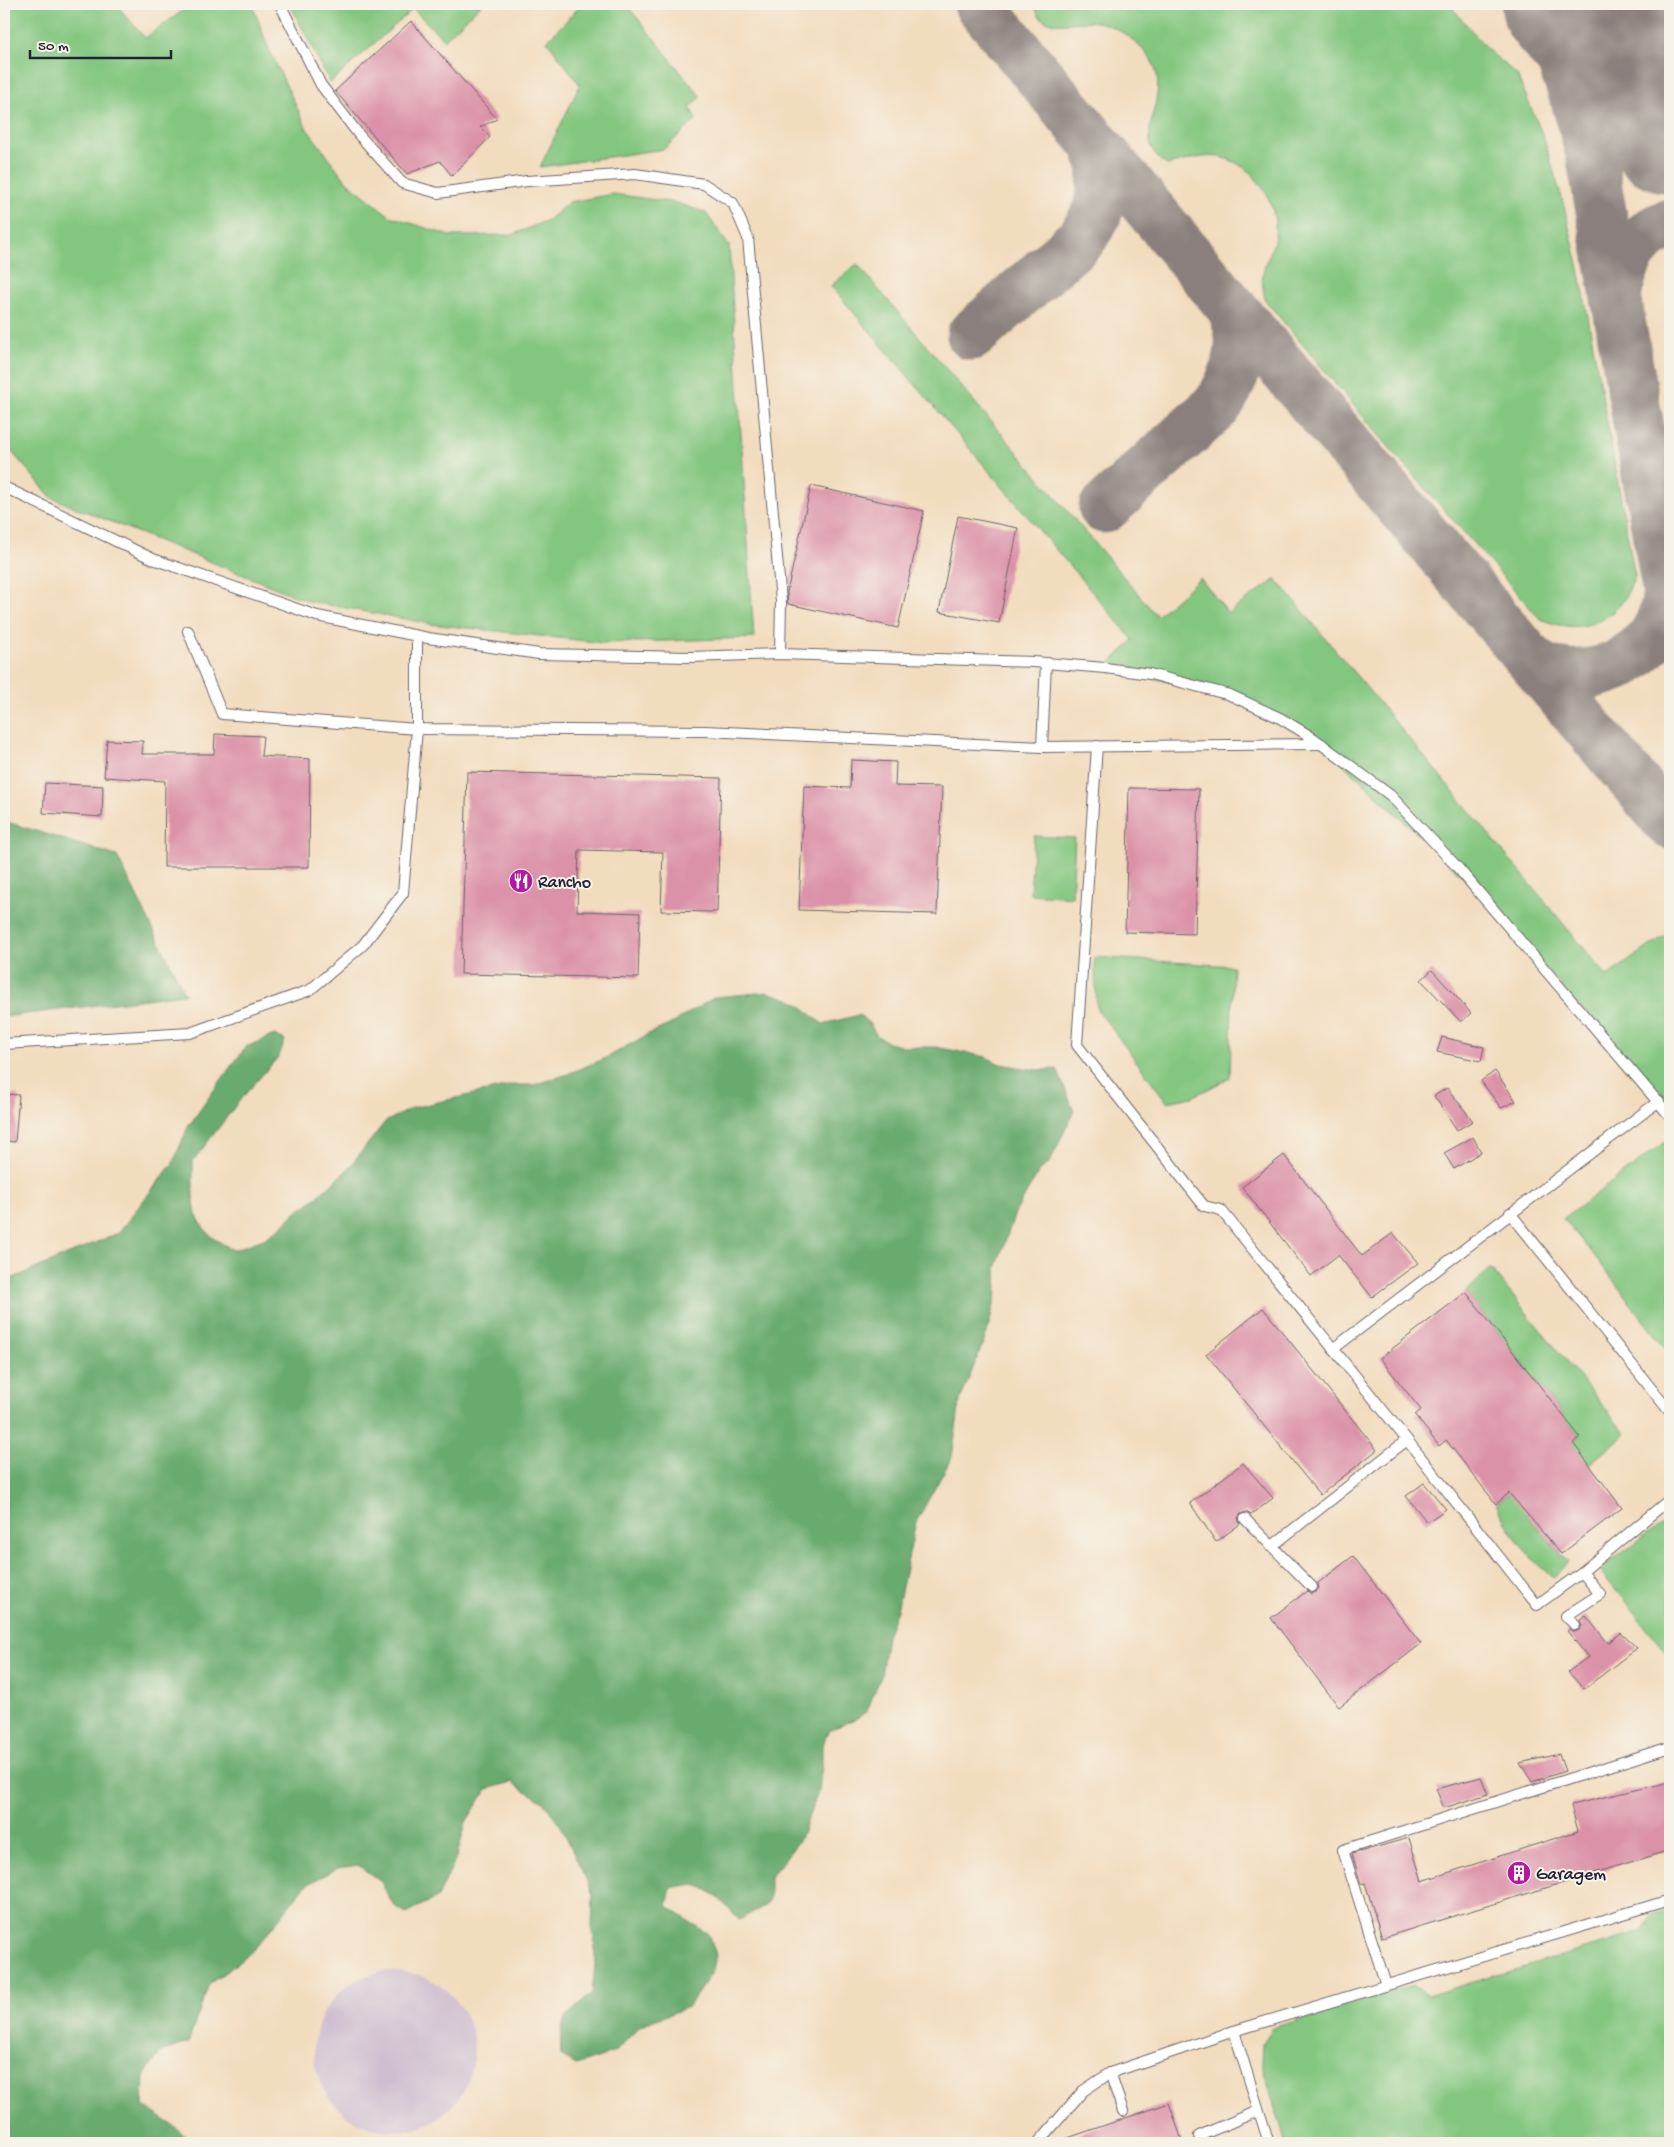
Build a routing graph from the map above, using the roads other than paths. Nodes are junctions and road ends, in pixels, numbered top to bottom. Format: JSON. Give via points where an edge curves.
{"nodes":[{"id":1,"x":280,"y":4,"type":"edge"},
{"id":2,"x":4,"y":487,"type":"edge"},
{"id":3,"x":188,"y":631,"type":"dead end"},
{"id":4,"x":417,"y":636,"type":"junction"},
{"id":5,"x":780,"y":654,"type":"junction"},
{"id":6,"x":1046,"y":663,"type":"junction"},
{"id":7,"x":417,"y":729,"type":"junction"},
{"id":8,"x":1322,"y":744,"type":"junction"},
{"id":9,"x":1097,"y":746,"type":"junction"},
{"id":10,"x":1042,"y":747,"type":"junction"},
{"id":11,"x":4,"y":1044,"type":"edge"},
{"id":12,"x":1658,"y":1101,"type":"junction"},
{"id":13,"x":1670,"y":1116,"type":"edge"},
{"id":14,"x":1510,"y":1213,"type":"junction"},
{"id":15,"x":1333,"y":1349,"type":"junction"},
{"id":16,"x":1670,"y":1412,"type":"edge"},
{"id":17,"x":1407,"y":1440,"type":"junction"},
{"id":18,"x":1670,"y":1499,"type":"edge"},
{"id":19,"x":1245,"y":1520,"type":"dead end"},
{"id":20,"x":1272,"y":1547,"type":"junction"},
{"id":21,"x":1582,"y":1572,"type":"junction"},
{"id":22,"x":1312,"y":1587,"type":"dead end"},
{"id":23,"x":1575,"y":1625,"type":"dead end"},
{"id":24,"x":1670,"y":1748,"type":"edge"},
{"id":25,"x":1670,"y":1900,"type":"edge"},
{"id":26,"x":1386,"y":1985,"type":"junction"},
{"id":27,"x":1234,"y":2031,"type":"junction"},
{"id":28,"x":1110,"y":2073,"type":"junction"},
{"id":29,"x":1124,"y":2111,"type":"dead end"},
{"id":30,"x":1258,"y":2111,"type":"junction"},
{"id":31,"x":1199,"y":2136,"type":"dead end"},
{"id":32,"x":1038,"y":2143,"type":"edge"},
{"id":33,"x":1269,"y":2143,"type":"edge"}],
"edges":[{"from":1,"to":5,"type":"lane","via":[[321,86],[402,183],[438,193],[527,181],[635,174],[704,184],[733,203],[748,238],[781,601]]},
{"from":2,"to":4,"type":"lane","via":[[153,559],[317,616]]},
{"from":3,"to":7,"type":"lane","via":[[222,714]]},
{"from":4,"to":5,"type":"lane","via":[[539,654],[690,657]]},
{"from":4,"to":7,"type":"lane"},
{"from":5,"to":6,"type":"lane"},
{"from":6,"to":8,"type":"lane","via":[[1150,674],[1230,695],[1280,718]]},
{"from":6,"to":10,"type":"lane"},
{"from":7,"to":10,"type":"lane","via":[[705,730]]},
{"from":7,"to":11,"type":"lane","via":[[403,893],[363,945],[310,990],[190,1033]]},
{"from":8,"to":9,"type":"lane"},
{"from":8,"to":12,"type":"lane","via":[[1390,795],[1458,868]]},
{"from":9,"to":10,"type":"lane"},
{"from":9,"to":15,"type":"lane","via":[[1077,1045],[1204,1206],[1221,1210]]},
{"from":12,"to":13,"type":"lane"},
{"from":12,"to":14,"type":"lane"},
{"from":14,"to":15,"type":"lane"},
{"from":14,"to":16,"type":"lane"},
{"from":15,"to":17,"type":"lane"},
{"from":17,"to":20,"type":"lane"},
{"from":17,"to":21,"type":"lane","via":[[1537,1605]]},
{"from":18,"to":21,"type":"lane"},
{"from":19,"to":20,"type":"lane"},
{"from":20,"to":22,"type":"lane"},
{"from":21,"to":23,"type":"lane","via":[[1600,1594],[1566,1616]]},
{"from":24,"to":26,"type":"lane","via":[[1343,1850]]},
{"from":25,"to":26,"type":"lane"},
{"from":26,"to":27,"type":"lane"},
{"from":27,"to":28,"type":"lane"},
{"from":27,"to":30,"type":"lane"},
{"from":28,"to":29,"type":"lane"},
{"from":28,"to":32,"type":"lane","via":[[1083,2091]]},
{"from":30,"to":31,"type":"lane"},
{"from":30,"to":33,"type":"lane"}]}
